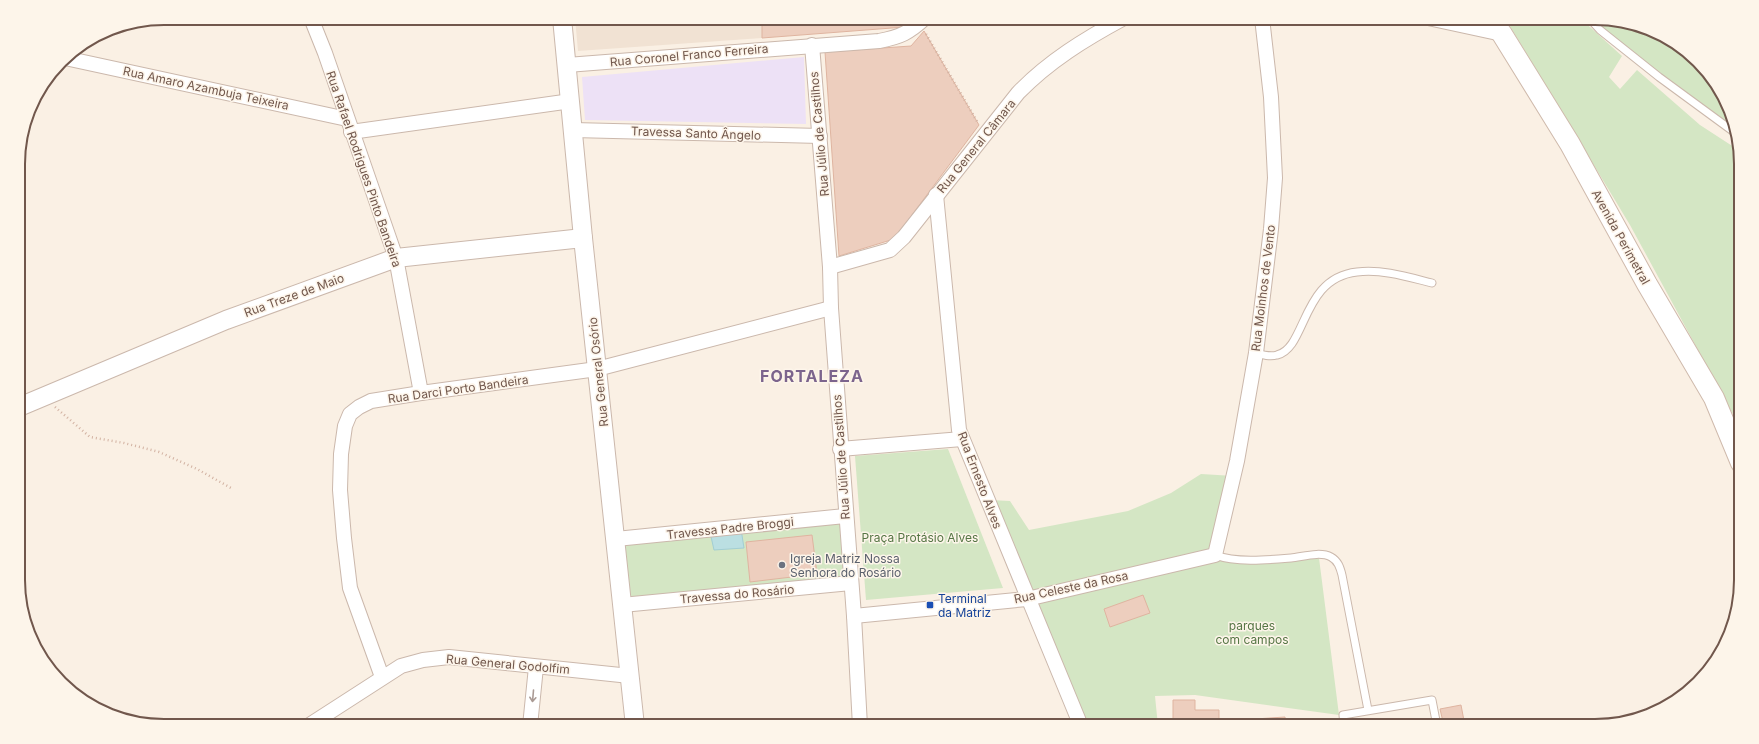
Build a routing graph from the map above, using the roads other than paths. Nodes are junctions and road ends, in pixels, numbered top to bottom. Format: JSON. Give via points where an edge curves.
{"nodes":[{"id":1,"x":314,"y":25,"type":"edge"},
{"id":2,"x":563,"y":25,"type":"edge"},
{"id":3,"x":918,"y":25,"type":"edge"},
{"id":4,"x":1111,"y":25,"type":"edge"},
{"id":5,"x":1263,"y":25,"type":"edge"},
{"id":6,"x":1460,"y":25,"type":"edge"},
{"id":7,"x":1495,"y":25,"type":"edge"},
{"id":8,"x":1595,"y":25,"type":"edge"},
{"id":9,"x":1502,"y":34,"type":"junction"},
{"id":10,"x":812,"y":45,"type":"junction"},
{"id":11,"x":73,"y":60,"type":"edge"},
{"id":12,"x":567,"y":65,"type":"junction"},
{"id":13,"x":571,"y":101,"type":"junction"},
{"id":14,"x":347,"y":119,"type":"junction"},
{"id":15,"x":1729,"y":128,"type":"edge"},
{"id":16,"x":573,"y":130,"type":"junction"},
{"id":17,"x":351,"y":132,"type":"junction"},
{"id":18,"x":820,"y":136,"type":"junction"},
{"id":19,"x":936,"y":195,"type":"junction"},
{"id":20,"x":583,"y":238,"type":"junction"},
{"id":21,"x":396,"y":258,"type":"junction"},
{"id":22,"x":830,"y":268,"type":"junction"},
{"id":23,"x":1432,"y":284,"type":"dead end"},
{"id":24,"x":831,"y":308,"type":"junction"},
{"id":25,"x":1256,"y":353,"type":"junction"},
{"id":26,"x":597,"y":369,"type":"junction"},
{"id":27,"x":421,"y":393,"type":"junction"},
{"id":28,"x":25,"y":405,"type":"edge"},
{"id":29,"x":962,"y":439,"type":"junction"},
{"id":30,"x":1734,"y":446,"type":"edge"},
{"id":31,"x":840,"y":449,"type":"junction"},
{"id":32,"x":845,"y":516,"type":"junction"},
{"id":33,"x":616,"y":539,"type":"junction"},
{"id":34,"x":1215,"y":555,"type":"junction"},
{"id":35,"x":851,"y":584,"type":"junction"},
{"id":36,"x":1027,"y":598,"type":"junction"},
{"id":37,"x":622,"y":605,"type":"junction"},
{"id":38,"x":854,"y":616,"type":"junction"},
{"id":39,"x":536,"y":666,"type":"junction"},
{"id":40,"x":630,"y":676,"type":"junction"},
{"id":41,"x":382,"y":677,"type":"junction"},
{"id":42,"x":1368,"y":710,"type":"junction"},
{"id":43,"x":327,"y":719,"type":"edge"},
{"id":44,"x":531,"y":719,"type":"edge"},
{"id":45,"x":634,"y":719,"type":"edge"},
{"id":46,"x":860,"y":719,"type":"edge"},
{"id":47,"x":1078,"y":719,"type":"edge"},
{"id":48,"x":1343,"y":719,"type":"edge"},
{"id":49,"x":1436,"y":719,"type":"edge"}],
"edges":[{"from":1,"to":14,"type":"street","name":"Rua Rafael Rodrigues Pinto Bandeira"},
{"from":2,"to":12,"type":"street","name":"Rua General Osório"},
{"from":3,"to":10,"type":"street","name":"Rua Coronel Franco Ferreira","via":[[899,37]]},
{"from":4,"to":19,"type":"street","name":"Rua General Câmara","via":[[1040,71],[1018,93]]},
{"from":5,"to":25,"type":"street","name":"Rua Moinhos de Vento","via":[[1271,97],[1275,178]]},
{"from":6,"to":9,"type":"street"},
{"from":7,"to":9,"type":"main road","name":"Avenida Perimetral"},
{"from":8,"to":15,"type":"lane","via":[[1659,78]]},
{"from":9,"to":30,"type":"main road","name":"Avenida Perimetral","via":[[1570,144],[1647,284],[1714,398]]},
{"from":10,"to":12,"type":"street","name":"Rua Coronel Franco Ferreira"},
{"from":10,"to":18,"type":"street","name":"Rua Júlio de Castilhos"},
{"from":11,"to":14,"type":"street","name":"Rua Amaro Azambuja Teixeira"},
{"from":12,"to":13,"type":"street","name":"Rua General Osório"},
{"from":13,"to":16,"type":"street","name":"Rua General Osório"},
{"from":13,"to":17,"type":"street"},
{"from":14,"to":17,"type":"street","name":"Rua Rafael Rodrigues Pinto Bandeira"},
{"from":16,"to":18,"type":"street","name":"Travessa Santo Ângelo"},
{"from":16,"to":20,"type":"street","name":"Rua General Osório"},
{"from":17,"to":21,"type":"street","name":"Rua Rafael Rodrigues Pinto Bandeira"},
{"from":18,"to":22,"type":"street","name":"Rua Júlio de Castilhos"},
{"from":19,"to":22,"type":"street","name":"Rua General Câmara","via":[[904,237],[890,250]]},
{"from":19,"to":29,"type":"street","name":"Rua Ernesto Alves","via":[[959,430]]},
{"from":20,"to":21,"type":"street","name":"Rua Treze de Maio"},
{"from":20,"to":26,"type":"street","name":"Rua General Osório"},
{"from":21,"to":27,"type":"street","name":"Rua Rafael Rodrigues Pinto Bandeira"},
{"from":21,"to":28,"type":"street","name":"Rua Treze de Maio","via":[[226,320]]},
{"from":22,"to":24,"type":"street","name":"Rua Júlio de Castilhos"},
{"from":23,"to":25,"type":"lane","via":[[1396,274],[1373,271],[1340,276],[1316,296],[1287,350],[1279,355],[1270,356]]},
{"from":24,"to":26,"type":"street","name":"Rua Darci Porto Bandeira"},
{"from":24,"to":31,"type":"street","name":"Rua Júlio de Castilhos"},
{"from":25,"to":34,"type":"street","name":"Rua Moinhos de Vento","via":[[1237,461]]},
{"from":26,"to":27,"type":"street","name":"Rua Darci Porto Bandeira"},
{"from":26,"to":33,"type":"street","name":"Rua General Osório"},
{"from":27,"to":41,"type":"street","name":"Rua Darci Porto Bandeira","via":[[371,402],[359,407],[350,414],[345,426],[341,454],[340,490],[350,588]]},
{"from":29,"to":31,"type":"street"},
{"from":29,"to":36,"type":"street","name":"Rua Ernesto Alves"},
{"from":31,"to":32,"type":"street","name":"Rua Júlio de Castilhos"},
{"from":32,"to":33,"type":"street","name":"Travessa Padre Broggi"},
{"from":32,"to":35,"type":"street","name":"Rua Júlio de Castilhos"},
{"from":33,"to":37,"type":"street","name":"Rua General Osório"},
{"from":34,"to":36,"type":"street","name":"Rua Celeste da Rosa"},
{"from":34,"to":42,"type":"lane","via":[[1227,560],[1320,555],[1330,556],[1338,563]]},
{"from":35,"to":37,"type":"street","name":"Travessa do Rosário"},
{"from":35,"to":38,"type":"street","name":"Rua Júlio de Castilhos"},
{"from":36,"to":38,"type":"street","name":"Rua Celeste da Rosa"},
{"from":36,"to":47,"type":"street","name":"Rua Ernesto Alves"},
{"from":37,"to":40,"type":"street","name":"Rua General Osório"},
{"from":38,"to":46,"type":"street","name":"Rua Júlio de Castilhos"},
{"from":39,"to":40,"type":"street","name":"Rua General Godolfim"},
{"from":39,"to":41,"type":"street","name":"Rua General Godolfim","via":[[449,657],[401,666]]},
{"from":39,"to":44,"type":"street","one_way":true},
{"from":40,"to":45,"type":"street","name":"Rua General Osório"},
{"from":41,"to":43,"type":"street","name":"Rua General Godolfim"},
{"from":42,"to":48,"type":"lane","via":[[1343,715]]},
{"from":42,"to":49,"type":"lane","via":[[1432,700]]}]}
